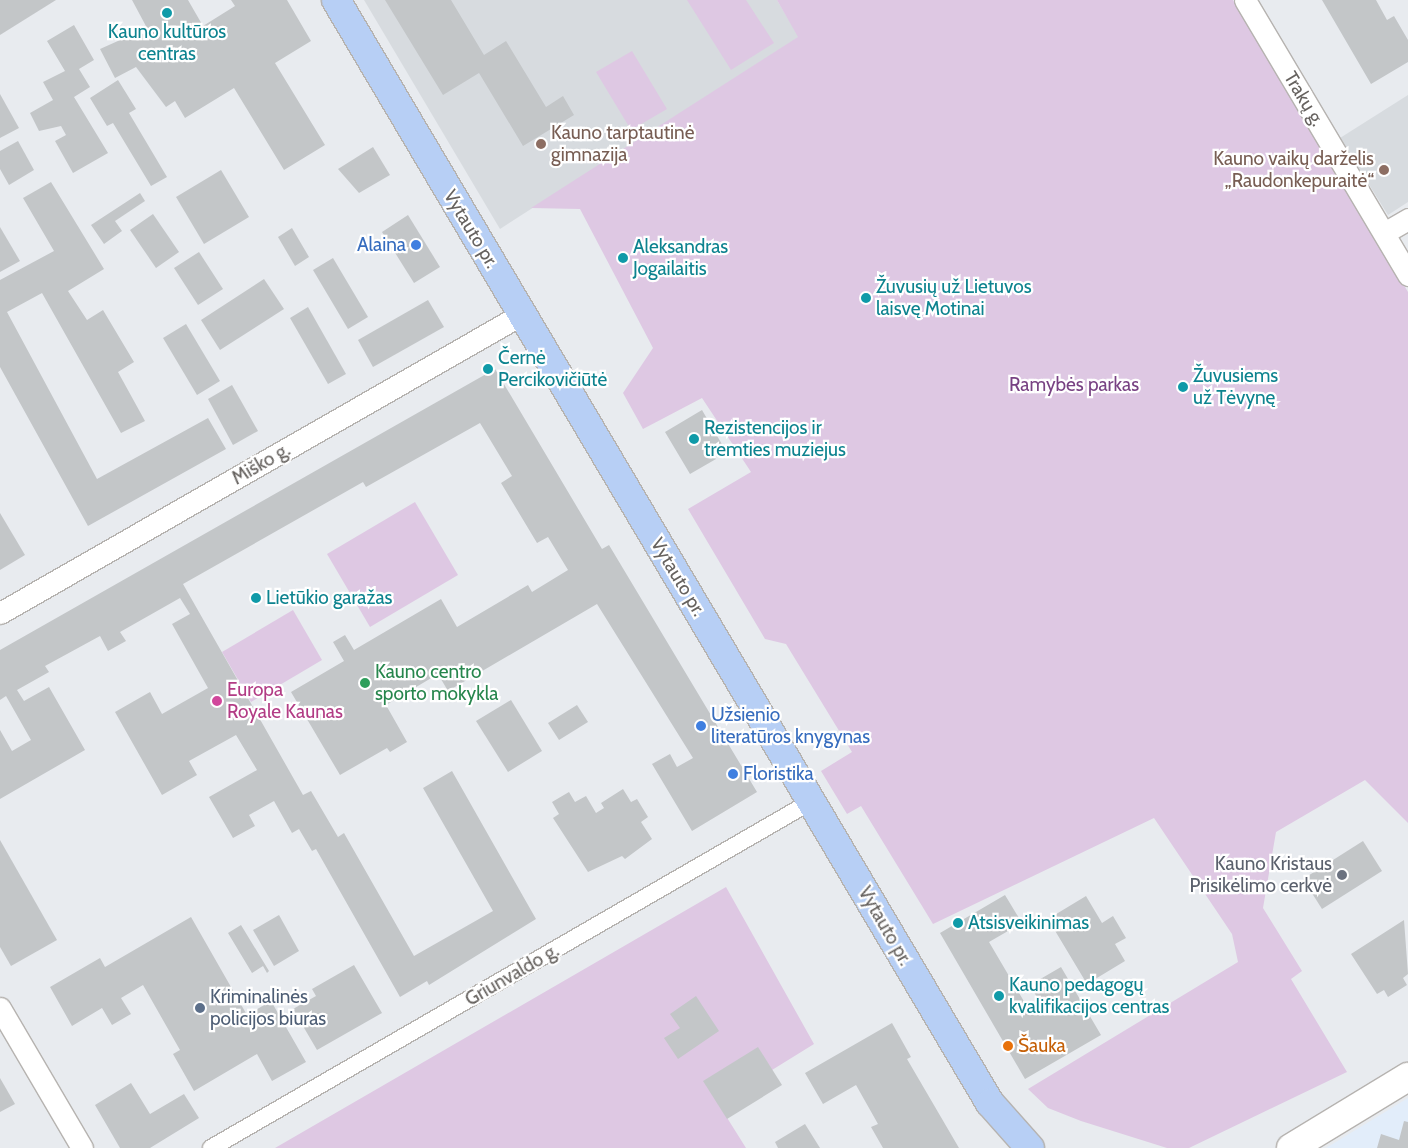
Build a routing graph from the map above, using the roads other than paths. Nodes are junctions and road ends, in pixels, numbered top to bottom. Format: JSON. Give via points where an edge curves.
{"nodes":[{"id":1,"x":336,"y":0,"type":"edge"},
{"id":2,"x":1245,"y":0,"type":"edge"},
{"id":3,"x":1408,"y":219,"type":"edge"},
{"id":4,"x":1384,"y":233,"type":"junction"},
{"id":5,"x":1408,"y":274,"type":"edge"},
{"id":6,"x":522,"y":314,"type":"junction"},
{"id":7,"x":0,"y":613,"type":"edge"},
{"id":8,"x":812,"y":801,"type":"junction"},
{"id":9,"x":0,"y":1008,"type":"edge"},
{"id":10,"x":1408,"y":1076,"type":"edge"},
{"id":11,"x":1297,"y":1146,"type":"edge"},
{"id":12,"x":82,"y":1148,"type":"edge"},
{"id":13,"x":211,"y":1148,"type":"edge"},
{"id":14,"x":1030,"y":1148,"type":"edge"}],
"edges":[{"from":1,"to":6,"type":"main road","name":"Vytauto pr."},
{"from":2,"to":4,"type":"street","name":"Trakų g."},
{"from":3,"to":4,"type":"street"},
{"from":4,"to":5,"type":"street","name":"Trakų g."},
{"from":6,"to":7,"type":"street","name":"Miško g."},
{"from":6,"to":8,"type":"main road","name":"Vytauto pr."},
{"from":8,"to":13,"type":"street","name":"Griunvaldo g."},
{"from":8,"to":14,"type":"main road","name":"Vytauto pr.","via":[[990,1103]]},
{"from":9,"to":12,"type":"street"},
{"from":10,"to":11,"type":"street"}]}
